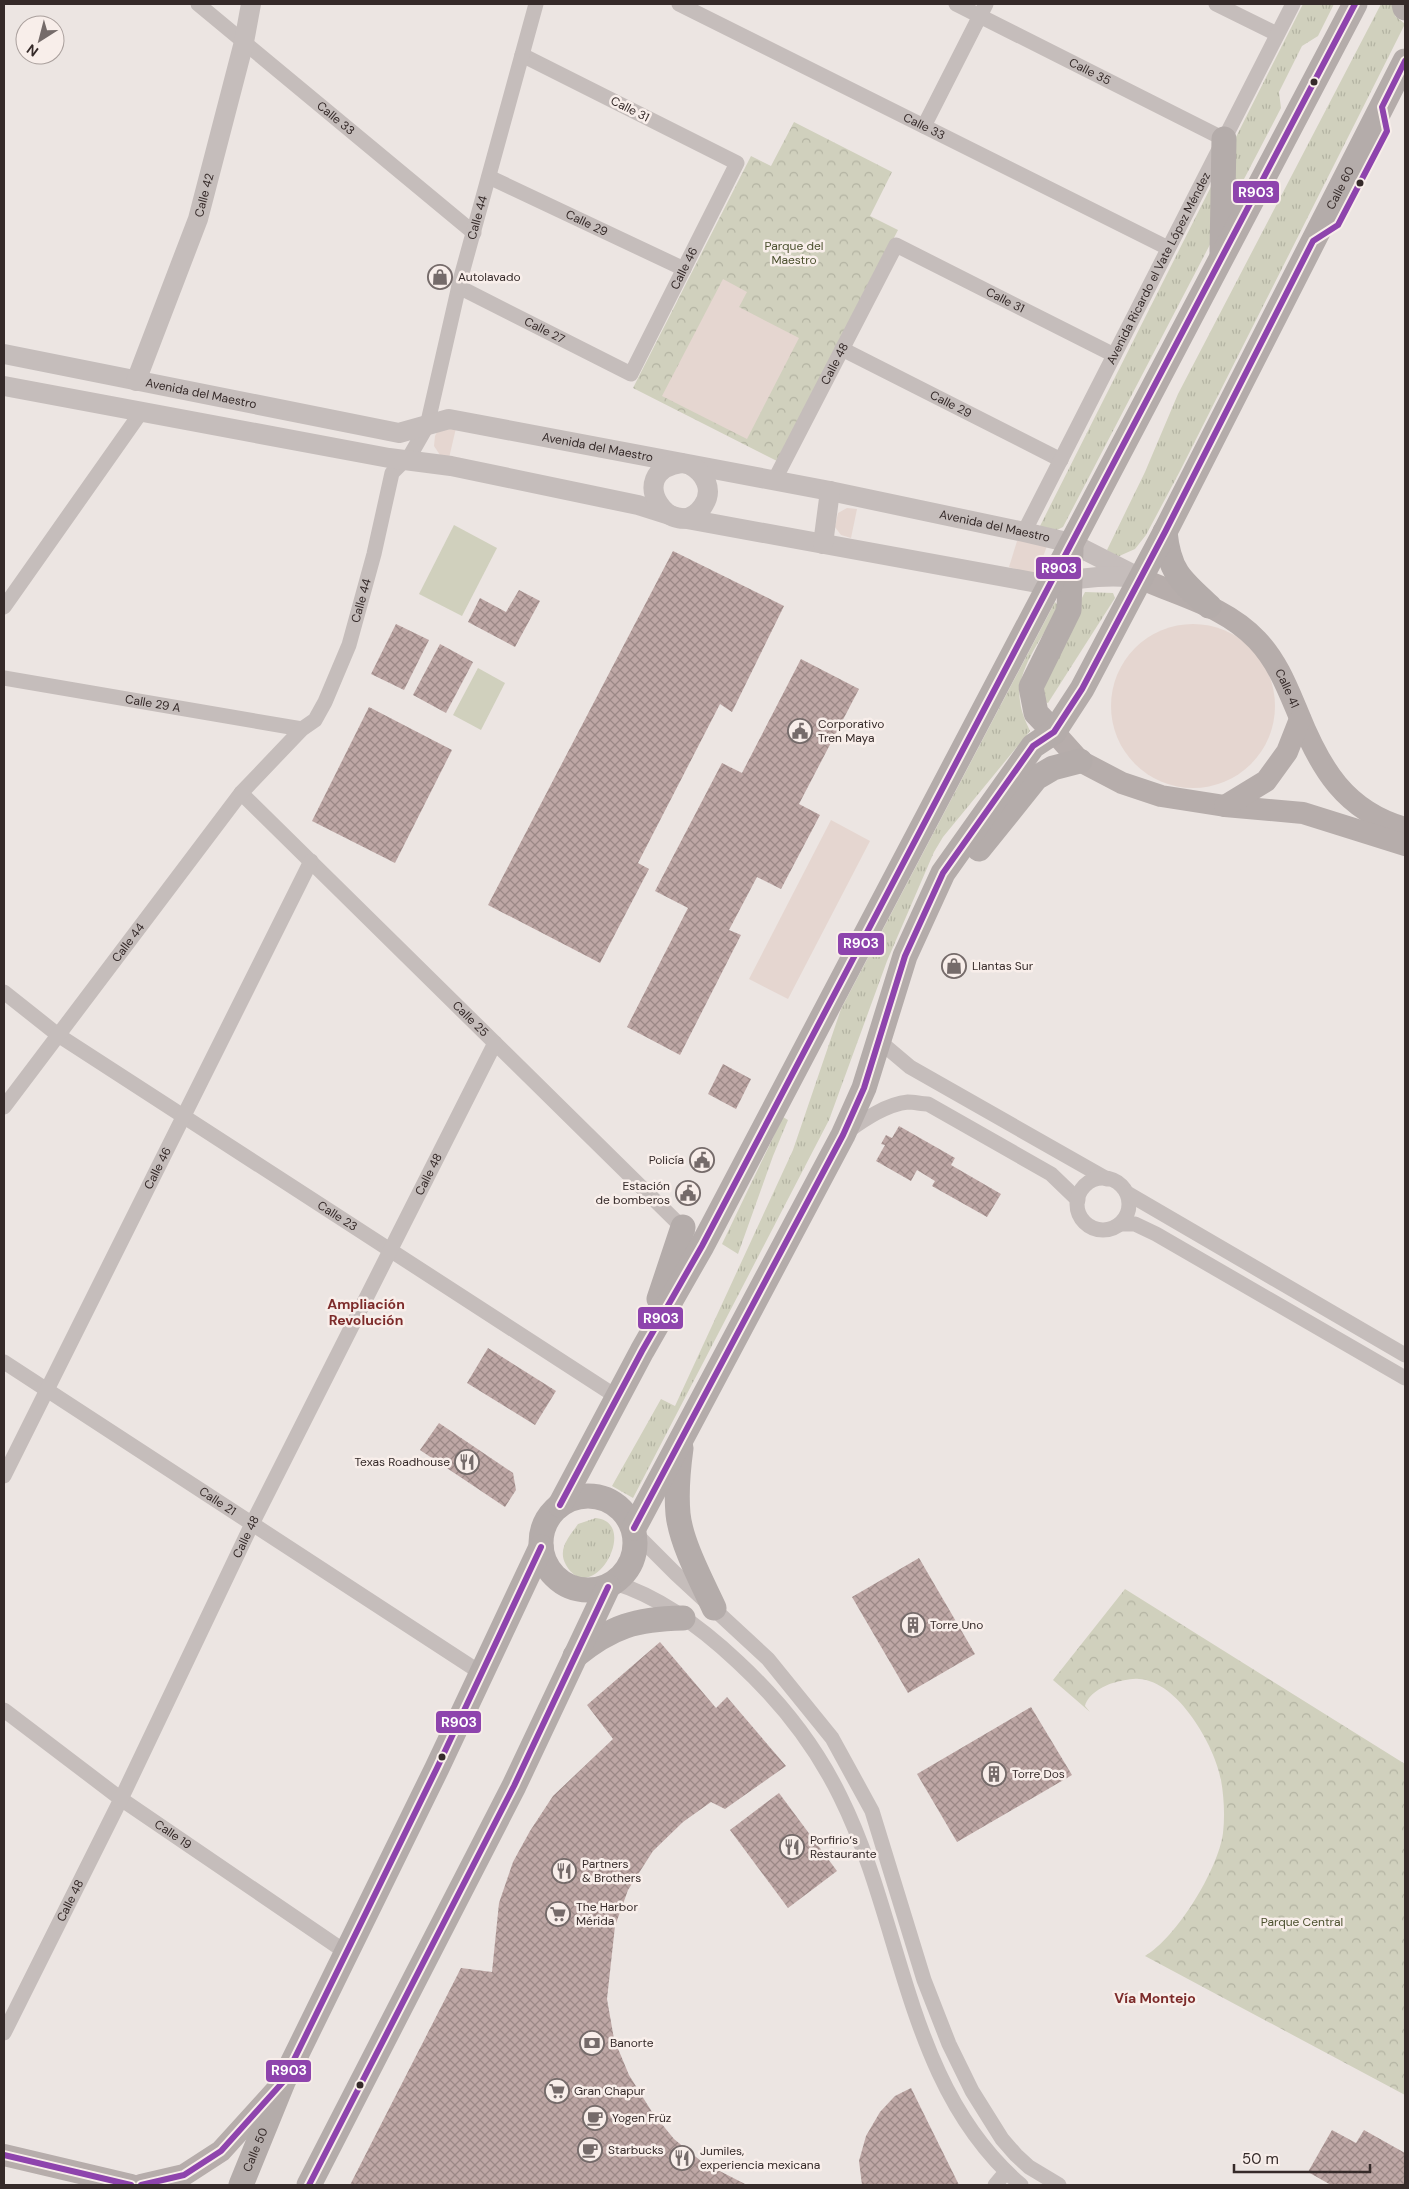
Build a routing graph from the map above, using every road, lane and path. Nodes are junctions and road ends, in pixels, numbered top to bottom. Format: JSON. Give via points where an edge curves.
{"nodes":[{"id":1,"x":198,"y":4,"type":"edge"},
{"id":2,"x":251,"y":4,"type":"edge"},
{"id":3,"x":536,"y":4,"type":"edge"},
{"id":4,"x":679,"y":4,"type":"edge"},
{"id":5,"x":956,"y":4,"type":"edge"},
{"id":6,"x":1216,"y":4,"type":"edge"},
{"id":7,"x":1293,"y":4,"type":"edge"},
{"id":8,"x":1355,"y":4,"type":"edge"},
{"id":9,"x":1404,"y":4,"type":"edge"},
{"id":10,"x":1405,"y":8,"type":"edge"},
{"id":11,"x":704,"y":9,"type":"edge"},
{"id":12,"x":983,"y":10,"type":"edge"},
{"id":13,"x":1277,"y":34,"type":"junction"},
{"id":14,"x":244,"y":42,"type":"junction"},
{"id":15,"x":522,"y":55,"type":"junction"},
{"id":16,"x":1405,"y":61,"type":"edge"},
{"id":17,"x":924,"y":126,"type":"junction"},
{"id":18,"x":1224,"y":139,"type":"junction"},
{"id":19,"x":737,"y":163,"type":"joint"},
{"id":20,"x":489,"y":177,"type":"junction"},
{"id":21,"x":474,"y":233,"type":"junction"},
{"id":22,"x":896,"y":245,"type":"joint"},
{"id":23,"x":1168,"y":248,"type":"junction"},
{"id":24,"x":1222,"y":256,"type":"junction"},
{"id":25,"x":684,"y":269,"type":"junction"},
{"id":26,"x":459,"y":288,"type":"junction"},
{"id":27,"x":842,"y":349,"type":"junction"},
{"id":28,"x":4,"y":354,"type":"edge"},
{"id":29,"x":1114,"y":355,"type":"junction"},
{"id":30,"x":631,"y":374,"type":"joint"},
{"id":31,"x":136,"y":381,"type":"junction"},
{"id":32,"x":4,"y":386,"type":"edge"},
{"id":33,"x":142,"y":411,"type":"junction"},
{"id":34,"x":427,"y":426,"type":"junction"},
{"id":35,"x":405,"y":460,"type":"junction"},
{"id":36,"x":1061,"y":460,"type":"junction"},
{"id":37,"x":685,"y":464,"type":"junction"},
{"id":38,"x":774,"y":480,"type":"junction"},
{"id":39,"x":830,"y":490,"type":"junction"},
{"id":40,"x":676,"y":517,"type":"junction"},
{"id":41,"x":1024,"y":532,"type":"junction"},
{"id":42,"x":1165,"y":532,"type":"junction"},
{"id":43,"x":1071,"y":543,"type":"junction"},
{"id":44,"x":822,"y":544,"type":"junction"},
{"id":45,"x":1140,"y":578,"type":"junction"},
{"id":46,"x":1059,"y":583,"type":"junction"},
{"id":47,"x":1209,"y":606,"type":"junction"},
{"id":48,"x":4,"y":607,"type":"edge"},
{"id":49,"x":4,"y":678,"type":"edge"},
{"id":50,"x":1300,"y":719,"type":"junction"},
{"id":51,"x":302,"y":730,"type":"junction"},
{"id":52,"x":1054,"y":732,"type":"junction"},
{"id":53,"x":1080,"y":761,"type":"junction"},
{"id":54,"x":241,"y":792,"type":"junction"},
{"id":55,"x":1225,"y":806,"type":"junction"},
{"id":56,"x":1405,"y":828,"type":"edge"},
{"id":57,"x":1405,"y":845,"type":"edge"},
{"id":58,"x":311,"y":861,"type":"junction"},
{"id":59,"x":4,"y":992,"type":"edge"},
{"id":60,"x":892,"y":997,"type":"junction"},
{"id":61,"x":58,"y":1035,"type":"junction"},
{"id":62,"x":878,"y":1040,"type":"junction"},
{"id":63,"x":495,"y":1043,"type":"junction"},
{"id":64,"x":4,"y":1107,"type":"edge"},
{"id":65,"x":183,"y":1116,"type":"junction"},
{"id":66,"x":843,"y":1135,"type":"junction"},
{"id":67,"x":1107,"y":1178,"type":"junction"},
{"id":68,"x":1127,"y":1193,"type":"junction"},
{"id":69,"x":1078,"y":1200,"type":"junction"},
{"id":70,"x":1120,"y":1224,"type":"junction"},
{"id":71,"x":683,"y":1227,"type":"junction"},
{"id":72,"x":702,"y":1246,"type":"junction"},
{"id":73,"x":391,"y":1251,"type":"junction"},
{"id":74,"x":642,"y":1351,"type":"junction"},
{"id":75,"x":1405,"y":1355,"type":"edge"},
{"id":76,"x":4,"y":1362,"type":"edge"},
{"id":77,"x":1405,"y":1378,"type":"edge"},
{"id":78,"x":48,"y":1391,"type":"junction"},
{"id":79,"x":617,"y":1398,"type":"junction"},
{"id":80,"x":683,"y":1433,"type":"junction"},
{"id":81,"x":4,"y":1476,"type":"edge"},
{"id":82,"x":560,"y":1504,"type":"junction"},
{"id":83,"x":252,"y":1524,"type":"junction"},
{"id":84,"x":634,"y":1530,"type":"junction"},
{"id":85,"x":541,"y":1546,"type":"junction"},
{"id":86,"x":611,"y":1585,"type":"junction"},
{"id":87,"x":714,"y":1608,"type":"junction"},
{"id":88,"x":683,"y":1618,"type":"junction"},
{"id":89,"x":573,"y":1658,"type":"junction"},
{"id":90,"x":481,"y":1673,"type":"junction"},
{"id":91,"x":4,"y":1710,"type":"edge"},
{"id":92,"x":120,"y":1799,"type":"junction"},
{"id":93,"x":347,"y":1953,"type":"junction"},
{"id":94,"x":4,"y":2033,"type":"edge"},
{"id":95,"x":283,"y":2082,"type":"junction"},
{"id":96,"x":4,"y":2155,"type":"edge"},
{"id":97,"x":1006,"y":2172,"type":"junction"},
{"id":98,"x":131,"y":2185,"type":"edge"},
{"id":99,"x":141,"y":2185,"type":"edge"},
{"id":100,"x":241,"y":2185,"type":"edge"},
{"id":101,"x":309,"y":2185,"type":"edge"},
{"id":102,"x":996,"y":2185,"type":"edge"},
{"id":103,"x":1021,"y":2185,"type":"edge"},
{"id":104,"x":1059,"y":2185,"type":"edge"}],
"edges":[{"from":1,"to":14,"type":"street","name":"Calle 33"},
{"from":2,"to":14,"type":"street","name":"Calle 42"},
{"from":3,"to":15,"type":"street","name":"Calle 44"},
{"from":4,"to":11,"type":"street","name":"Calle 33"},
{"from":5,"to":12,"type":"street","name":"Calle 35"},
{"from":6,"to":13,"type":"street"},
{"from":7,"to":13,"type":"street","name":"Avenida Ricardo el Vate López Méndez"},
{"from":8,"to":24,"type":"main road"},
{"from":9,"to":10,"type":"main road"},
{"from":11,"to":17,"type":"street","name":"Calle 33"},
{"from":12,"to":17,"type":"street"},
{"from":12,"to":18,"type":"street","name":"Calle 35"},
{"from":13,"to":18,"type":"street","name":"Avenida Ricardo el Vate López Méndez"},
{"from":14,"to":21,"type":"street","name":"Calle 33"},
{"from":14,"to":31,"type":"street","name":"Calle 42","via":[[198,219]]},
{"from":15,"to":19,"type":"street","name":"Calle 31"},
{"from":15,"to":20,"type":"street","name":"Calle 44"},
{"from":16,"to":42,"type":"main road","name":"Calle 60"},
{"from":17,"to":23,"type":"street","name":"Calle 33"},
{"from":18,"to":23,"type":"street","name":"Avenida Ricardo el Vate López Méndez"},
{"from":18,"to":24,"type":"main road"},
{"from":19,"to":25,"type":"street","name":"Calle 46"},
{"from":20,"to":21,"type":"street","name":"Calle 44"},
{"from":20,"to":25,"type":"street","name":"Calle 29"},
{"from":21,"to":26,"type":"street","name":"Calle 44"},
{"from":22,"to":27,"type":"street","name":"Calle 48"},
{"from":22,"to":29,"type":"street","name":"Calle 31"},
{"from":23,"to":29,"type":"street","name":"Avenida Ricardo el Vate López Méndez"},
{"from":24,"to":43,"type":"main road"},
{"from":25,"to":30,"type":"street","name":"Calle 46"},
{"from":26,"to":30,"type":"street","name":"Calle 27"},
{"from":26,"to":34,"type":"street","name":"Calle 44"},
{"from":27,"to":36,"type":"street","name":"Calle 29"},
{"from":27,"to":38,"type":"street","name":"Calle 48"},
{"from":28,"to":31,"type":"street","name":"Avenida del Maestro"},
{"from":29,"to":36,"type":"street","name":"Avenida Ricardo el Vate López Méndez"},
{"from":31,"to":34,"type":"street","name":"Avenida del Maestro","via":[[399,433]]},
{"from":32,"to":33,"type":"street"},
{"from":33,"to":35,"type":"street"},
{"from":33,"to":48,"type":"street"},
{"from":34,"to":35,"type":"street","name":"Calle 44"},
{"from":34,"to":37,"type":"street","name":"Avenida del Maestro","via":[[449,420]]},
{"from":35,"to":40,"type":"street","via":[[451,466],[629,503]]},
{"from":35,"to":51,"type":"street","name":"Calle 44","via":[[392,473],[349,645],[325,702],[315,720]]},
{"from":36,"to":41,"type":"street","name":"Avenida Ricardo el Vate López Méndez"},
{"from":37,"to":38,"type":"street","name":"Avenida del Maestro"},
{"from":37,"to":40,"type":"street","via":[[664,468],[654,484],[660,509]]},
{"from":37,"to":40,"type":"street","via":[[704,476],[706,502],[694,515]]},
{"from":38,"to":39,"type":"street","name":"Avenida del Maestro"},
{"from":39,"to":41,"type":"street","name":"Avenida del Maestro"},
{"from":39,"to":44,"type":"street"},
{"from":40,"to":44,"type":"street"},
{"from":41,"to":43,"type":"street","name":"Avenida del Maestro"},
{"from":42,"to":45,"type":"main road","name":"Calle 60"},
{"from":42,"to":47,"type":"main road","via":[[1173,569]]},
{"from":43,"to":45,"type":"street","name":"Avenida del Maestro"},
{"from":43,"to":46,"type":"main road"},
{"from":44,"to":46,"type":"street"},
{"from":45,"to":46,"type":"street","via":[[1106,575]]},
{"from":45,"to":47,"type":"main road","name":"Calle 41"},
{"from":45,"to":52,"type":"main road","name":"Calle 60","via":[[1082,689]]},
{"from":46,"to":52,"type":"main road","via":[[1069,610],[1031,687],[1036,713]]},
{"from":46,"to":72,"type":"main road"},
{"from":47,"to":50,"type":"main road","name":"Calle 41","via":[[1245,628],[1270,655]]},
{"from":49,"to":51,"type":"street","name":"Calle 29 A"},
{"from":50,"to":55,"type":"main road","via":[[1287,752],[1266,781]]},
{"from":50,"to":56,"type":"main road","name":"Calle 41","via":[[1339,788],[1368,813]]},
{"from":51,"to":54,"type":"street","name":"Calle 44"},
{"from":52,"to":53,"type":"main road"},
{"from":52,"to":60,"type":"main road","name":"Calle 60","via":[[1033,746],[943,873],[905,956]]},
{"from":53,"to":55,"type":"main road","via":[[1122,784],[1160,796]]},
{"from":53,"to":60,"type":"main road","via":[[1053,768],[1036,778],[981,847],[952,887],[919,955]]},
{"from":54,"to":58,"type":"street","name":"Calle 25"},
{"from":54,"to":61,"type":"street","name":"Calle 44"},
{"from":55,"to":57,"type":"main road","via":[[1303,813]]},
{"from":58,"to":63,"type":"street","name":"Calle 25"},
{"from":58,"to":65,"type":"street","name":"Calle 46"},
{"from":59,"to":61,"type":"street"},
{"from":60,"to":62,"type":"main road","name":"Calle 60"},
{"from":61,"to":64,"type":"street","name":"Calle 44"},
{"from":61,"to":65,"type":"street","name":"Calle 23"},
{"from":62,"to":66,"type":"main road","name":"Calle 60","via":[[864,1088]]},
{"from":62,"to":67,"type":"street","via":[[910,1067]]},
{"from":63,"to":71,"type":"street","name":"Calle 25"},
{"from":63,"to":73,"type":"street","name":"Calle 48"},
{"from":65,"to":73,"type":"street","name":"Calle 23"},
{"from":65,"to":78,"type":"street","name":"Calle 46"},
{"from":66,"to":69,"type":"street","via":[[887,1108],[908,1102],[928,1104],[1052,1174]]},
{"from":66,"to":80,"type":"main road","name":"Calle 60"},
{"from":67,"to":68,"type":"street"},
{"from":67,"to":69,"type":"street","via":[[1085,1186]]},
{"from":68,"to":70,"type":"street","via":[[1128,1210]]},
{"from":68,"to":75,"type":"street"},
{"from":69,"to":70,"type":"street","via":[[1081,1217],[1094,1228],[1108,1230]]},
{"from":70,"to":77,"type":"street","via":[[1135,1224],[1156,1234]]},
{"from":71,"to":72,"type":"street","name":"Calle 25"},
{"from":71,"to":74,"type":"main road"},
{"from":72,"to":74,"type":"main road"},
{"from":73,"to":79,"type":"street","name":"Calle 23"},
{"from":73,"to":83,"type":"street","name":"Calle 48"},
{"from":74,"to":79,"type":"main road"},
{"from":76,"to":78,"type":"street","name":"Calle 21"},
{"from":78,"to":81,"type":"street","name":"Calle 46"},
{"from":78,"to":83,"type":"street","name":"Calle 21"},
{"from":79,"to":82,"type":"main road"},
{"from":80,"to":84,"type":"main road","name":"Calle 60"},
{"from":80,"to":87,"type":"main road","via":[[677,1476],[678,1516],[688,1549]]},
{"from":82,"to":84,"type":"main road","via":[[584,1496],[608,1500],[628,1516]]},
{"from":82,"to":85,"type":"main road","via":[[544,1524]]},
{"from":83,"to":90,"type":"street","name":"Calle 21"},
{"from":83,"to":92,"type":"street","name":"Calle 48"},
{"from":84,"to":86,"type":"main road","via":[[636,1547],[633,1561],[625,1574]]},
{"from":84,"to":87,"type":"street","via":[[655,1554]]},
{"from":85,"to":86,"type":"main road","via":[[548,1568],[564,1584],[585,1590]]},
{"from":85,"to":90,"type":"main road","name":"Calle 50"},
{"from":86,"to":88,"type":"street","via":[[630,1588]]},
{"from":86,"to":89,"type":"main road"},
{"from":87,"to":104,"type":"street","via":[[768,1659],[832,1738],[872,1811],[924,1980],[972,2091],[1002,2138],[1029,2167]]},
{"from":88,"to":89,"type":"main road","via":[[651,1619],[618,1628],[595,1640]]},
{"from":88,"to":97,"type":"street","via":[[717,1642],[754,1677],[818,1756],[841,1797],[880,1899],[931,2057],[961,2116]]},
{"from":89,"to":101,"type":"main road","via":[[514,1786]]},
{"from":90,"to":93,"type":"main road","name":"Calle 50"},
{"from":91,"to":92,"type":"street","name":"Calle 19"},
{"from":92,"to":93,"type":"street","name":"Calle 19"},
{"from":92,"to":94,"type":"street","name":"Calle 48"},
{"from":93,"to":95,"type":"main road","name":"Calle 50"},
{"from":95,"to":99,"type":"main road","via":[[221,2151],[184,2175]]},
{"from":95,"to":100,"type":"main road","name":"Calle 50"},
{"from":96,"to":98,"type":"main road"},
{"from":97,"to":102,"type":"street"},
{"from":97,"to":103,"type":"street"}]}
